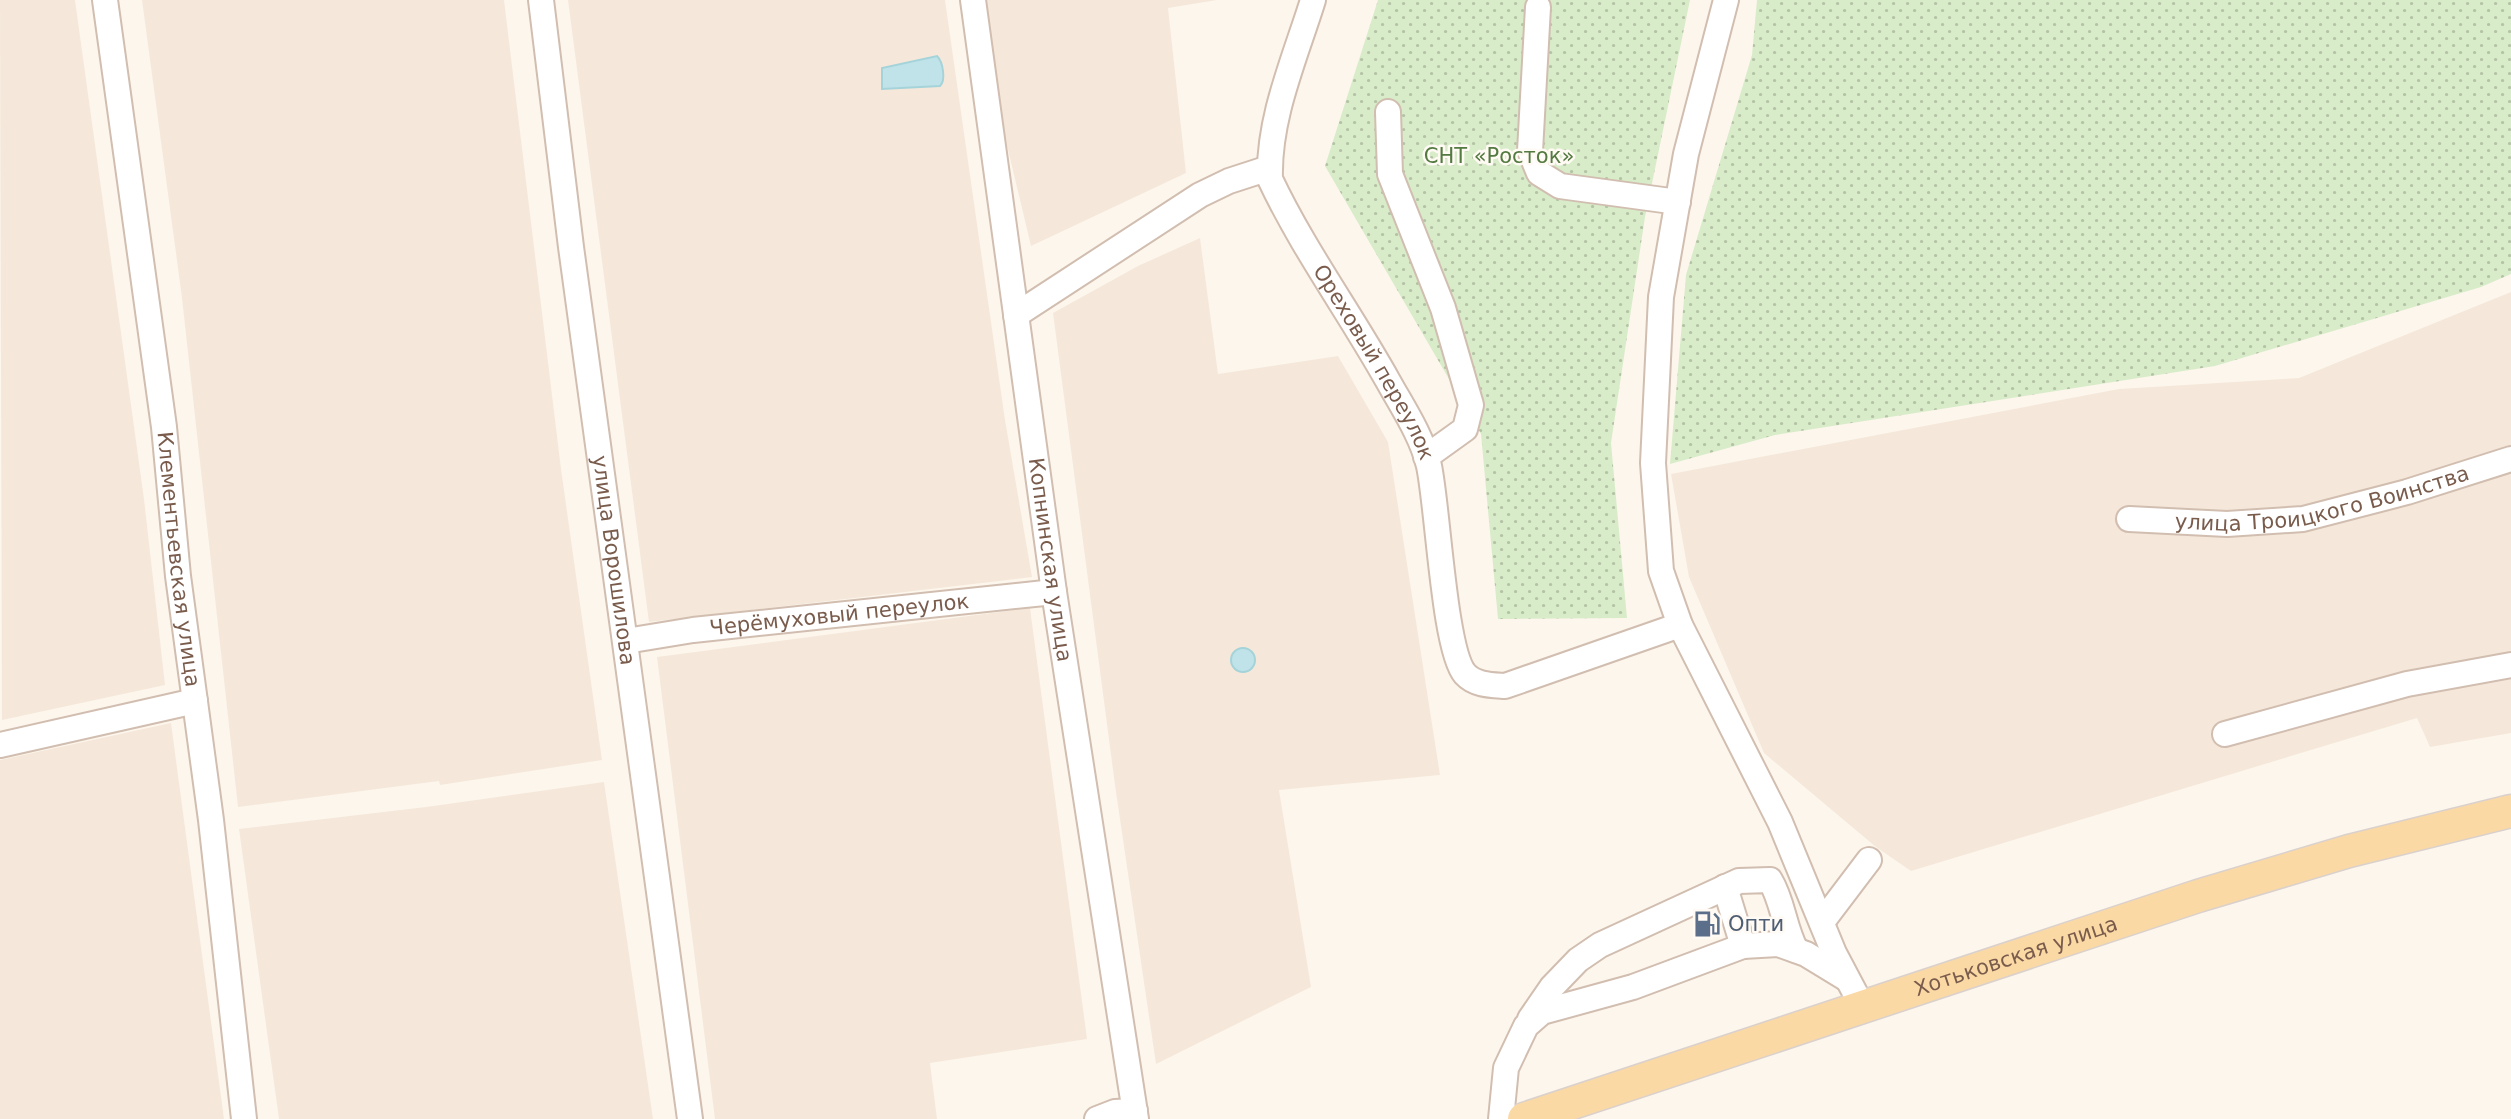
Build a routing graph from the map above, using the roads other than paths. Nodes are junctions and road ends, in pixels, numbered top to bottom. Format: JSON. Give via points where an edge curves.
{"nodes":[{"id":1,"x":105,"y":0,"type":"edge"},
{"id":2,"x":541,"y":0,"type":"edge"},
{"id":3,"x":972,"y":0,"type":"edge"},
{"id":4,"x":1313,"y":0,"type":"edge"},
{"id":5,"x":1726,"y":0,"type":"edge"},
{"id":6,"x":1538,"y":7,"type":"dead end"},
{"id":7,"x":1388,"y":112,"type":"dead end"},
{"id":8,"x":1269,"y":169,"type":"junction"},
{"id":9,"x":1678,"y":202,"type":"junction"},
{"id":10,"x":1016,"y":315,"type":"junction"},
{"id":11,"x":1426,"y":457,"type":"junction"},
{"id":12,"x":2511,"y":459,"type":"edge"},
{"id":13,"x":2129,"y":519,"type":"dead end"},
{"id":14,"x":1054,"y":592,"type":"junction"},
{"id":15,"x":1680,"y":625,"type":"junction"},
{"id":16,"x":626,"y":641,"type":"junction"},
{"id":17,"x":2511,"y":666,"type":"edge"},
{"id":18,"x":195,"y":701,"type":"junction"},
{"id":19,"x":2225,"y":734,"type":"dead end"},
{"id":20,"x":0,"y":745,"type":"edge"},
{"id":21,"x":2511,"y":811,"type":"edge"},
{"id":22,"x":1869,"y":860,"type":"dead end"},
{"id":23,"x":1725,"y":887,"type":"junction"},
{"id":24,"x":1822,"y":922,"type":"junction"},
{"id":25,"x":1743,"y":946,"type":"junction"},
{"id":26,"x":1796,"y":950,"type":"junction"},
{"id":27,"x":1847,"y":979,"type":"junction"},
{"id":28,"x":1862,"y":1006,"type":"junction"},
{"id":29,"x":1525,"y":1026,"type":"junction"},
{"id":30,"x":1135,"y":1115,"type":"edge"},
{"id":31,"x":244,"y":1119,"type":"edge"},
{"id":32,"x":690,"y":1119,"type":"edge"},
{"id":33,"x":1097,"y":1119,"type":"edge"},
{"id":34,"x":1501,"y":1119,"type":"edge"},
{"id":35,"x":1524,"y":1119,"type":"edge"}],
"edges":[{"from":1,"to":18,"type":"street","name":"Клементьевская улица","via":[[164,427]]},
{"from":2,"to":16,"type":"street","name":"улица Ворошилова"},
{"from":3,"to":10,"type":"street","name":"Копнинская улица"},
{"from":4,"to":8,"type":"street","name":"Ореховый переулок","via":[[1277,111]]},
{"from":5,"to":9,"type":"street"},
{"from":6,"to":9,"type":"street","via":[[1530,151],[1539,173],[1560,186]]},
{"from":7,"to":11,"type":"street","via":[[1390,174],[1443,308],[1471,405],[1465,429]]},
{"from":8,"to":10,"type":"street","via":[[1200,195]]},
{"from":8,"to":11,"type":"street","name":"Ореховый переулок","via":[[1280,202],[1405,410]]},
{"from":9,"to":15,"type":"street","via":[[1661,297],[1653,463],[1661,571]]},
{"from":10,"to":14,"type":"street","name":"Копнинская улица"},
{"from":11,"to":15,"type":"street","name":"Ореховый переулок","via":[[1451,631],[1463,672],[1486,685],[1505,686]]},
{"from":12,"to":13,"type":"street","name":"улица Троицкого Воинства","via":[[2302,519],[2227,524]]},
{"from":14,"to":16,"type":"street","name":"Черёмуховый переулок"},
{"from":14,"to":30,"type":"street","name":"Копнинская улица"},
{"from":15,"to":24,"type":"street","via":[[1774,810]]},
{"from":16,"to":32,"type":"street","name":"улица Ворошилова"},
{"from":17,"to":19,"type":"street","via":[[2407,684]]},
{"from":18,"to":20,"type":"street"},
{"from":18,"to":31,"type":"street","name":"Клементьевская улица"},
{"from":21,"to":28,"type":"main road","name":"Хотьковская улица","via":[[2349,851],[2198,896]]},
{"from":22,"to":24,"type":"street"},
{"from":23,"to":25,"type":"street"},
{"from":23,"to":26,"type":"street","via":[[1747,879],[1770,880]]},
{"from":23,"to":29,"type":"street","via":[[1629,930],[1578,960]]},
{"from":24,"to":27,"type":"street"},
{"from":25,"to":26,"type":"street","via":[[1778,944]]},
{"from":25,"to":29,"type":"street","via":[[1633,987],[1542,1012]]},
{"from":26,"to":27,"type":"street"},
{"from":27,"to":28,"type":"street"},
{"from":28,"to":35,"type":"main road","name":"Хотьковская улица"},
{"from":29,"to":34,"type":"street","via":[[1506,1068]]},
{"from":30,"to":33,"type":"street","via":[[1115,1112]]}]}
